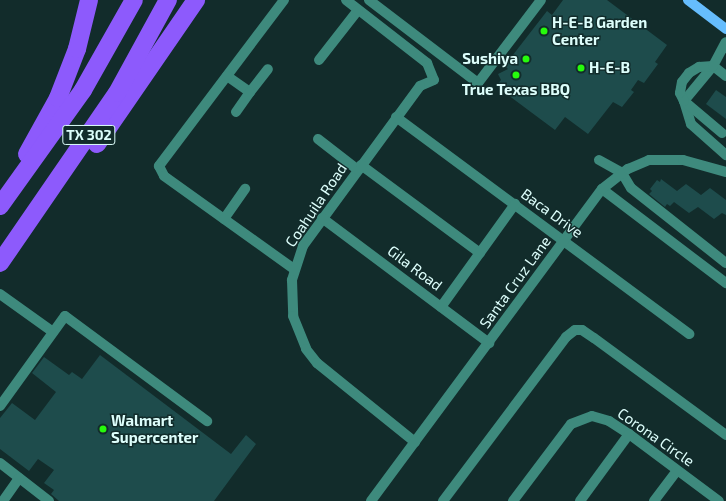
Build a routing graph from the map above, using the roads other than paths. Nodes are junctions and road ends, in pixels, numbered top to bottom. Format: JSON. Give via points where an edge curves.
{"nodes":[{"id":1,"x":89,"y":0,"type":"edge"},
{"id":2,"x":134,"y":0,"type":"edge"},
{"id":3,"x":168,"y":0,"type":"edge"},
{"id":4,"x":196,"y":0,"type":"edge"},
{"id":5,"x":203,"y":0,"type":"edge"},
{"id":6,"x":284,"y":0,"type":"edge"},
{"id":7,"x":346,"y":0,"type":"edge"},
{"id":8,"x":369,"y":0,"type":"edge"},
{"id":9,"x":541,"y":0,"type":"edge"},
{"id":10,"x":688,"y":0,"type":"edge"},
{"id":11,"x":358,"y":10,"type":"junction"},
{"id":12,"x":726,"y":29,"type":"edge"},
{"id":13,"x":726,"y":42,"type":"edge"},
{"id":14,"x":319,"y":60,"type":"dead end"},
{"id":15,"x":713,"y":66,"type":"junction"},
{"id":16,"x":268,"y":69,"type":"dead end"},
{"id":17,"x":227,"y":76,"type":"junction"},
{"id":18,"x":726,"y":76,"type":"edge"},
{"id":19,"x":144,"y":78,"type":"junction"},
{"id":20,"x":250,"y":92,"type":"junction"},
{"id":21,"x":684,"y":101,"type":"junction"},
{"id":22,"x":236,"y":112,"type":"dead end"},
{"id":23,"x":396,"y":117,"type":"junction"},
{"id":24,"x":722,"y":133,"type":"dead end"},
{"id":25,"x":318,"y":139,"type":"dead end"},
{"id":26,"x":726,"y":155,"type":"edge"},
{"id":27,"x":599,"y":160,"type":"dead end"},
{"id":28,"x":360,"y":167,"type":"junction"},
{"id":29,"x":726,"y":172,"type":"edge"},
{"id":30,"x":622,"y":173,"type":"junction"},
{"id":31,"x":602,"y":188,"type":"junction"},
{"id":32,"x":245,"y":189,"type":"dead end"},
{"id":33,"x":0,"y":196,"type":"edge"},
{"id":34,"x":515,"y":204,"type":"junction"},
{"id":35,"x":0,"y":206,"type":"edge"},
{"id":36,"x":322,"y":218,"type":"junction"},
{"id":37,"x":224,"y":219,"type":"junction"},
{"id":38,"x":20,"y":236,"type":"junction"},
{"id":39,"x":564,"y":240,"type":"junction"},
{"id":40,"x":480,"y":253,"type":"junction"},
{"id":41,"x":0,"y":262,"type":"edge"},
{"id":42,"x":726,"y":263,"type":"edge"},
{"id":43,"x":294,"y":269,"type":"junction"},
{"id":44,"x":726,"y":283,"type":"edge"},
{"id":45,"x":0,"y":294,"type":"edge"},
{"id":46,"x":442,"y":307,"type":"junction"},
{"id":47,"x":53,"y":332,"type":"junction"},
{"id":48,"x":689,"y":334,"type":"dead end"},
{"id":49,"x":489,"y":343,"type":"junction"},
{"id":50,"x":0,"y":406,"type":"edge"},
{"id":51,"x":207,"y":421,"type":"dead end"},
{"id":52,"x":629,"y":434,"type":"junction"},
{"id":53,"x":726,"y":435,"type":"edge"},
{"id":54,"x":415,"y":442,"type":"junction"},
{"id":55,"x":0,"y":463,"type":"edge"},
{"id":56,"x":677,"y":471,"type":"junction"},
{"id":57,"x":20,"y":478,"type":"junction"},
{"id":58,"x":2,"y":501,"type":"edge"},
{"id":59,"x":49,"y":501,"type":"edge"},
{"id":60,"x":371,"y":501,"type":"edge"},
{"id":61,"x":443,"y":501,"type":"edge"},
{"id":62,"x":513,"y":501,"type":"edge"},
{"id":63,"x":580,"y":501,"type":"edge"},
{"id":64,"x":654,"y":501,"type":"edge"},
{"id":65,"x":719,"y":501,"type":"edge"}],
"edges":[{"from":1,"to":33,"type":"highway","via":[[77,49],[55,103]]},
{"from":2,"to":35,"type":"highway","number":"TX 302","via":[[78,97]]},
{"from":3,"to":38,"type":"highway","number":"TX 302","via":[[117,93]]},
{"from":4,"to":19,"type":"highway"},
{"from":5,"to":19,"type":"highway","via":[[164,59]]},
{"from":6,"to":17,"type":"street"},
{"from":7,"to":11,"type":"street"},
{"from":8,"to":9,"type":"street","via":[[478,83]]},
{"from":10,"to":12,"type":"main road"},
{"from":11,"to":14,"type":"street"},
{"from":11,"to":23,"type":"street","name":"Coahuila Road","via":[[426,63],[434,80],[420,86]]},
{"from":13,"to":15,"type":"street"},
{"from":15,"to":18,"type":"street"},
{"from":15,"to":21,"type":"street"},
{"from":16,"to":20,"type":"street"},
{"from":17,"to":20,"type":"street"},
{"from":17,"to":37,"type":"street","via":[[159,166],[164,176]]},
{"from":19,"to":38,"type":"highway","via":[[83,164]]},
{"from":20,"to":22,"type":"street"},
{"from":21,"to":24,"type":"street"},
{"from":21,"to":26,"type":"street","via":[[691,124]]},
{"from":23,"to":28,"type":"street","name":"Coahuila Road"},
{"from":23,"to":34,"type":"street","name":"Baca Drive"},
{"from":25,"to":28,"type":"street"},
{"from":27,"to":30,"type":"street"},
{"from":28,"to":36,"type":"street","name":"Coahuila Road"},
{"from":28,"to":40,"type":"street"},
{"from":29,"to":30,"type":"street","name":"Santa Cruz Lane","via":[[689,161],[661,159],[638,164]]},
{"from":30,"to":31,"type":"street","name":"Santa Cruz Lane"},
{"from":30,"to":42,"type":"street","via":[[631,188]]},
{"from":31,"to":39,"type":"street","name":"Santa Cruz Lane"},
{"from":31,"to":44,"type":"street"},
{"from":32,"to":37,"type":"street"},
{"from":34,"to":39,"type":"street","name":"Baca Drive"},
{"from":34,"to":40,"type":"street"},
{"from":36,"to":43,"type":"street","name":"Coahuila Road","via":[[303,246]]},
{"from":36,"to":46,"type":"street","name":"Gila Road"},
{"from":37,"to":43,"type":"street"},
{"from":38,"to":41,"type":"highway","number":"TX 302"},
{"from":39,"to":48,"type":"street","name":"Baca Drive"},
{"from":39,"to":49,"type":"street","name":"Santa Cruz Lane"},
{"from":40,"to":46,"type":"street"},
{"from":43,"to":54,"type":"street","name":"Coahuila Road","via":[[291,298],[293,316],[306,349],[330,375]]},
{"from":45,"to":47,"type":"street"},
{"from":46,"to":49,"type":"street","name":"Gila Road"},
{"from":47,"to":50,"type":"street"},
{"from":47,"to":51,"type":"street","via":[[65,316]]},
{"from":49,"to":54,"type":"street","name":"Santa Cruz Lane"},
{"from":52,"to":56,"type":"street","name":"Corona Circle"},
{"from":52,"to":62,"type":"street","name":"Corona Circle","via":[[601,418],[592,416],[576,420]]},
{"from":52,"to":63,"type":"street"},
{"from":53,"to":61,"type":"street","via":[[594,338],[582,330],[575,330],[566,337]]},
{"from":54,"to":60,"type":"street","name":"Santa Cruz Lane"},
{"from":55,"to":57,"type":"street"},
{"from":56,"to":64,"type":"street"},
{"from":56,"to":65,"type":"street","name":"Corona Circle"},
{"from":57,"to":58,"type":"street"},
{"from":57,"to":59,"type":"street"}]}
